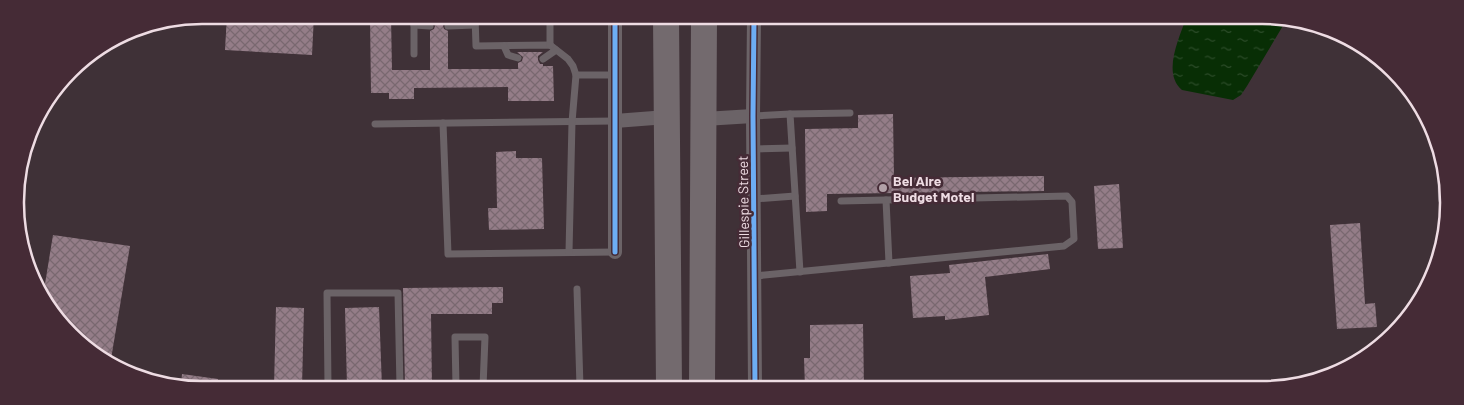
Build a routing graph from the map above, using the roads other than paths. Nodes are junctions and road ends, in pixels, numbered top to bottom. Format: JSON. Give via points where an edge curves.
{"nodes":[{"id":1,"x":551,"y":24,"type":"edge"},
{"id":2,"x":615,"y":24,"type":"edge"},
{"id":3,"x":666,"y":24,"type":"edge"},
{"id":4,"x":704,"y":24,"type":"edge"},
{"id":5,"x":754,"y":24,"type":"edge"},
{"id":6,"x":414,"y":25,"type":"joint"},
{"id":7,"x":475,"y":25,"type":"joint"},
{"id":8,"x":430,"y":26,"type":"dead end"},
{"id":9,"x":448,"y":26,"type":"dead end"},
{"id":10,"x":504,"y":46,"type":"junction"},
{"id":11,"x":553,"y":48,"type":"junction"},
{"id":12,"x":414,"y":54,"type":"dead end"},
{"id":13,"x":518,"y":58,"type":"dead end"},
{"id":14,"x":543,"y":59,"type":"dead end"},
{"id":15,"x":576,"y":75,"type":"junction"},
{"id":16,"x":615,"y":75,"type":"junction"},
{"id":17,"x":850,"y":113,"type":"dead end"},
{"id":18,"x":790,"y":114,"type":"junction"},
{"id":19,"x":753,"y":116,"type":"junction"},
{"id":20,"x":667,"y":117,"type":"junction"},
{"id":21,"x":704,"y":119,"type":"junction"},
{"id":22,"x":615,"y":121,"type":"junction"},
{"id":23,"x":572,"y":122,"type":"junction"},
{"id":24,"x":443,"y":123,"type":"junction"},
{"id":25,"x":375,"y":124,"type":"dead end"},
{"id":26,"x":792,"y":148,"type":"junction"},
{"id":27,"x":753,"y":149,"type":"junction"},
{"id":28,"x":795,"y":196,"type":"junction"},
{"id":29,"x":754,"y":199,"type":"junction"},
{"id":30,"x":886,"y":200,"type":"junction"},
{"id":31,"x":841,"y":201,"type":"dead end"},
{"id":32,"x":569,"y":252,"type":"junction"},
{"id":33,"x":615,"y":252,"type":"joint"},
{"id":34,"x":889,"y":263,"type":"junction"},
{"id":35,"x":800,"y":272,"type":"junction"},
{"id":36,"x":755,"y":276,"type":"junction"},
{"id":37,"x":576,"y":289,"type":"dead end"},
{"id":38,"x":328,"y":381,"type":"edge"},
{"id":39,"x":400,"y":381,"type":"edge"},
{"id":40,"x":456,"y":381,"type":"edge"},
{"id":41,"x":483,"y":381,"type":"edge"},
{"id":42,"x":580,"y":381,"type":"edge"},
{"id":43,"x":669,"y":381,"type":"edge"},
{"id":44,"x":700,"y":381,"type":"edge"},
{"id":45,"x":701,"y":381,"type":"edge"},
{"id":46,"x":755,"y":381,"type":"edge"}],
"edges":[{"from":1,"to":11,"type":"lane"},
{"from":2,"to":16,"type":"street"},
{"from":3,"to":20,"type":"highway"},
{"from":4,"to":21,"type":"highway"},
{"from":5,"to":19,"type":"street","name":"Gillespie Street"},
{"from":6,"to":8,"type":"lane"},
{"from":6,"to":12,"type":"lane"},
{"from":7,"to":9,"type":"lane"},
{"from":7,"to":10,"type":"lane","via":[[476,46]]},
{"from":10,"to":11,"type":"lane"},
{"from":10,"to":13,"type":"lane","via":[[508,55]]},
{"from":11,"to":14,"type":"lane"},
{"from":11,"to":15,"type":"lane","via":[[568,60]]},
{"from":15,"to":16,"type":"lane"},
{"from":15,"to":23,"type":"lane"},
{"from":16,"to":22,"type":"street"},
{"from":17,"to":18,"type":"lane"},
{"from":18,"to":19,"type":"lane"},
{"from":18,"to":26,"type":"lane"},
{"from":19,"to":21,"type":"street"},
{"from":19,"to":27,"type":"street","name":"Gillespie Street"},
{"from":20,"to":22,"type":"street"},
{"from":20,"to":43,"type":"highway"},
{"from":20,"to":44,"type":"highway","via":[[682,122],[685,129],[690,297]]},
{"from":21,"to":45,"type":"highway"},
{"from":22,"to":23,"type":"lane"},
{"from":22,"to":33,"type":"street"},
{"from":23,"to":24,"type":"lane"},
{"from":23,"to":32,"type":"lane"},
{"from":24,"to":25,"type":"lane"},
{"from":24,"to":32,"type":"lane","via":[[448,254]]},
{"from":26,"to":27,"type":"lane"},
{"from":26,"to":28,"type":"lane"},
{"from":27,"to":29,"type":"street","name":"Gillespie Street"},
{"from":28,"to":29,"type":"lane"},
{"from":28,"to":35,"type":"lane"},
{"from":29,"to":36,"type":"street","name":"Gillespie Street"},
{"from":30,"to":31,"type":"lane"},
{"from":30,"to":34,"type":"lane"},
{"from":30,"to":34,"type":"lane","via":[[1067,196],[1072,202],[1074,239],[1064,246]]},
{"from":32,"to":33,"type":"lane"},
{"from":34,"to":35,"type":"lane"},
{"from":35,"to":36,"type":"lane"},
{"from":36,"to":46,"type":"street","name":"Gillespie Street"},
{"from":37,"to":42,"type":"lane"},
{"from":38,"to":39,"type":"lane","via":[[327,293],[398,293]]},
{"from":40,"to":41,"type":"lane","via":[[455,337],[485,336]]}]}
